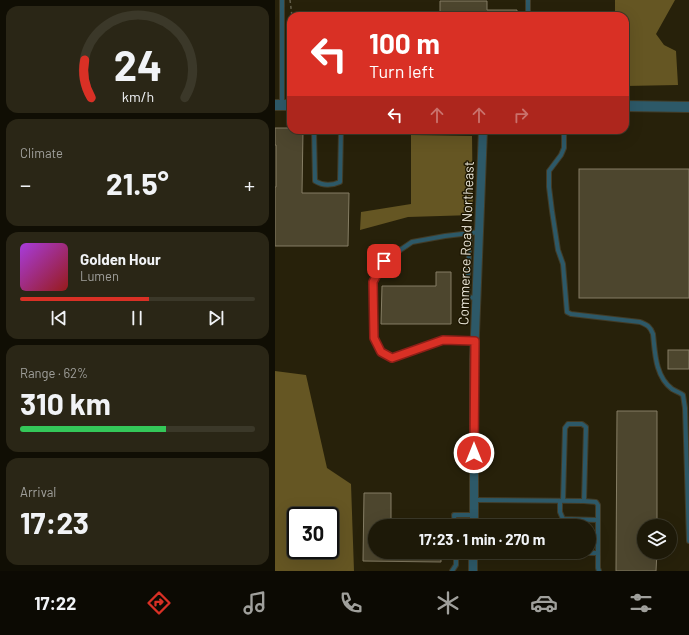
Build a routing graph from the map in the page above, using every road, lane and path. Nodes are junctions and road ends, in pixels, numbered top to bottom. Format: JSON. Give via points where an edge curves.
{"nodes":[{"id":1,"x":282,"y":0,"type":"edge"},
{"id":2,"x":290,"y":0,"type":"edge"},
{"id":3,"x":528,"y":0,"type":"edge"},
{"id":4,"x":292,"y":12,"type":"edge"},
{"id":5,"x":528,"y":12,"type":"edge"},
{"id":6,"x":283,"y":105,"type":"edge"},
{"id":7,"x":629,"y":106,"type":"edge"},
{"id":8,"x":689,"y":107,"type":"edge"},
{"id":9,"x":314,"y":134,"type":"edge"},
{"id":10,"x":341,"y":134,"type":"edge"},
{"id":11,"x":483,"y":134,"type":"edge"},
{"id":12,"x":564,"y":134,"type":"edge"},
{"id":13,"x":479,"y":232,"type":"junction"},
{"id":14,"x":470,"y":233,"type":"junction"},
{"id":15,"x":477,"y":298,"type":"junction"},
{"id":16,"x":475,"y":341,"type":"junction"},
{"id":17,"x":474,"y":500,"type":"junction"},
{"id":18,"x":561,"y":501,"type":"junction"},
{"id":19,"x":584,"y":501,"type":"junction"},
{"id":20,"x":474,"y":515,"type":"junction"},
{"id":21,"x":454,"y":519,"type":"edge"},
{"id":22,"x":474,"y":519,"type":"edge"},
{"id":23,"x":598,"y":520,"type":"junction"},
{"id":24,"x":689,"y":541,"type":"edge"},
{"id":25,"x":598,"y":553,"type":"joint"},
{"id":26,"x":456,"y":559,"type":"edge"},
{"id":27,"x":473,"y":559,"type":"edge"},
{"id":28,"x":452,"y":571,"type":"edge"},
{"id":29,"x":473,"y":571,"type":"edge"},
{"id":30,"x":599,"y":571,"type":"edge"}],
"edges":[{"from":1,"to":6,"type":"lane"},
{"from":2,"to":4,"type":"path"},
{"from":3,"to":5,"type":"lane"},
{"from":7,"to":8,"type":"street"},
{"from":9,"to":10,"type":"lane","via":[[315,182],[321,185],[340,182]]},
{"from":11,"to":13,"type":"street","name":"Commerce Road Northeast"},
{"from":12,"to":24,"type":"lane","via":[[564,148],[549,171],[549,187],[563,264],[567,312],[640,322],[651,329],[657,367],[672,389],[683,395]]},
{"from":13,"to":14,"type":"lane"},
{"from":13,"to":15,"type":"street","name":"Commerce Road Northeast"},
{"from":14,"to":15,"type":"lane","via":[[467,296]]},
{"from":14,"to":16,"type":"lane","via":[[412,242],[384,261],[373,282],[374,338],[381,352],[392,358],[443,340]]},
{"from":15,"to":16,"type":"street","name":"Commerce Road Northeast"},
{"from":16,"to":17,"type":"street","name":"Commerce Road Northeast"},
{"from":17,"to":18,"type":"lane"},
{"from":17,"to":20,"type":"street","name":"Commerce Road Northeast"},
{"from":18,"to":19,"type":"lane"},
{"from":18,"to":19,"type":"lane","via":[[565,428],[568,424],[582,424],[586,427]]},
{"from":18,"to":23,"type":"lane","via":[[560,512],[563,519]]},
{"from":19,"to":23,"type":"lane","via":[[596,502]]},
{"from":20,"to":21,"type":"lane","via":[[454,515]]},
{"from":20,"to":22,"type":"street","name":"Commerce Road Northeast"},
{"from":23,"to":25,"type":"lane"},
{"from":25,"to":30,"type":"lane"},
{"from":26,"to":28,"type":"lane"},
{"from":27,"to":29,"type":"street"}]}
